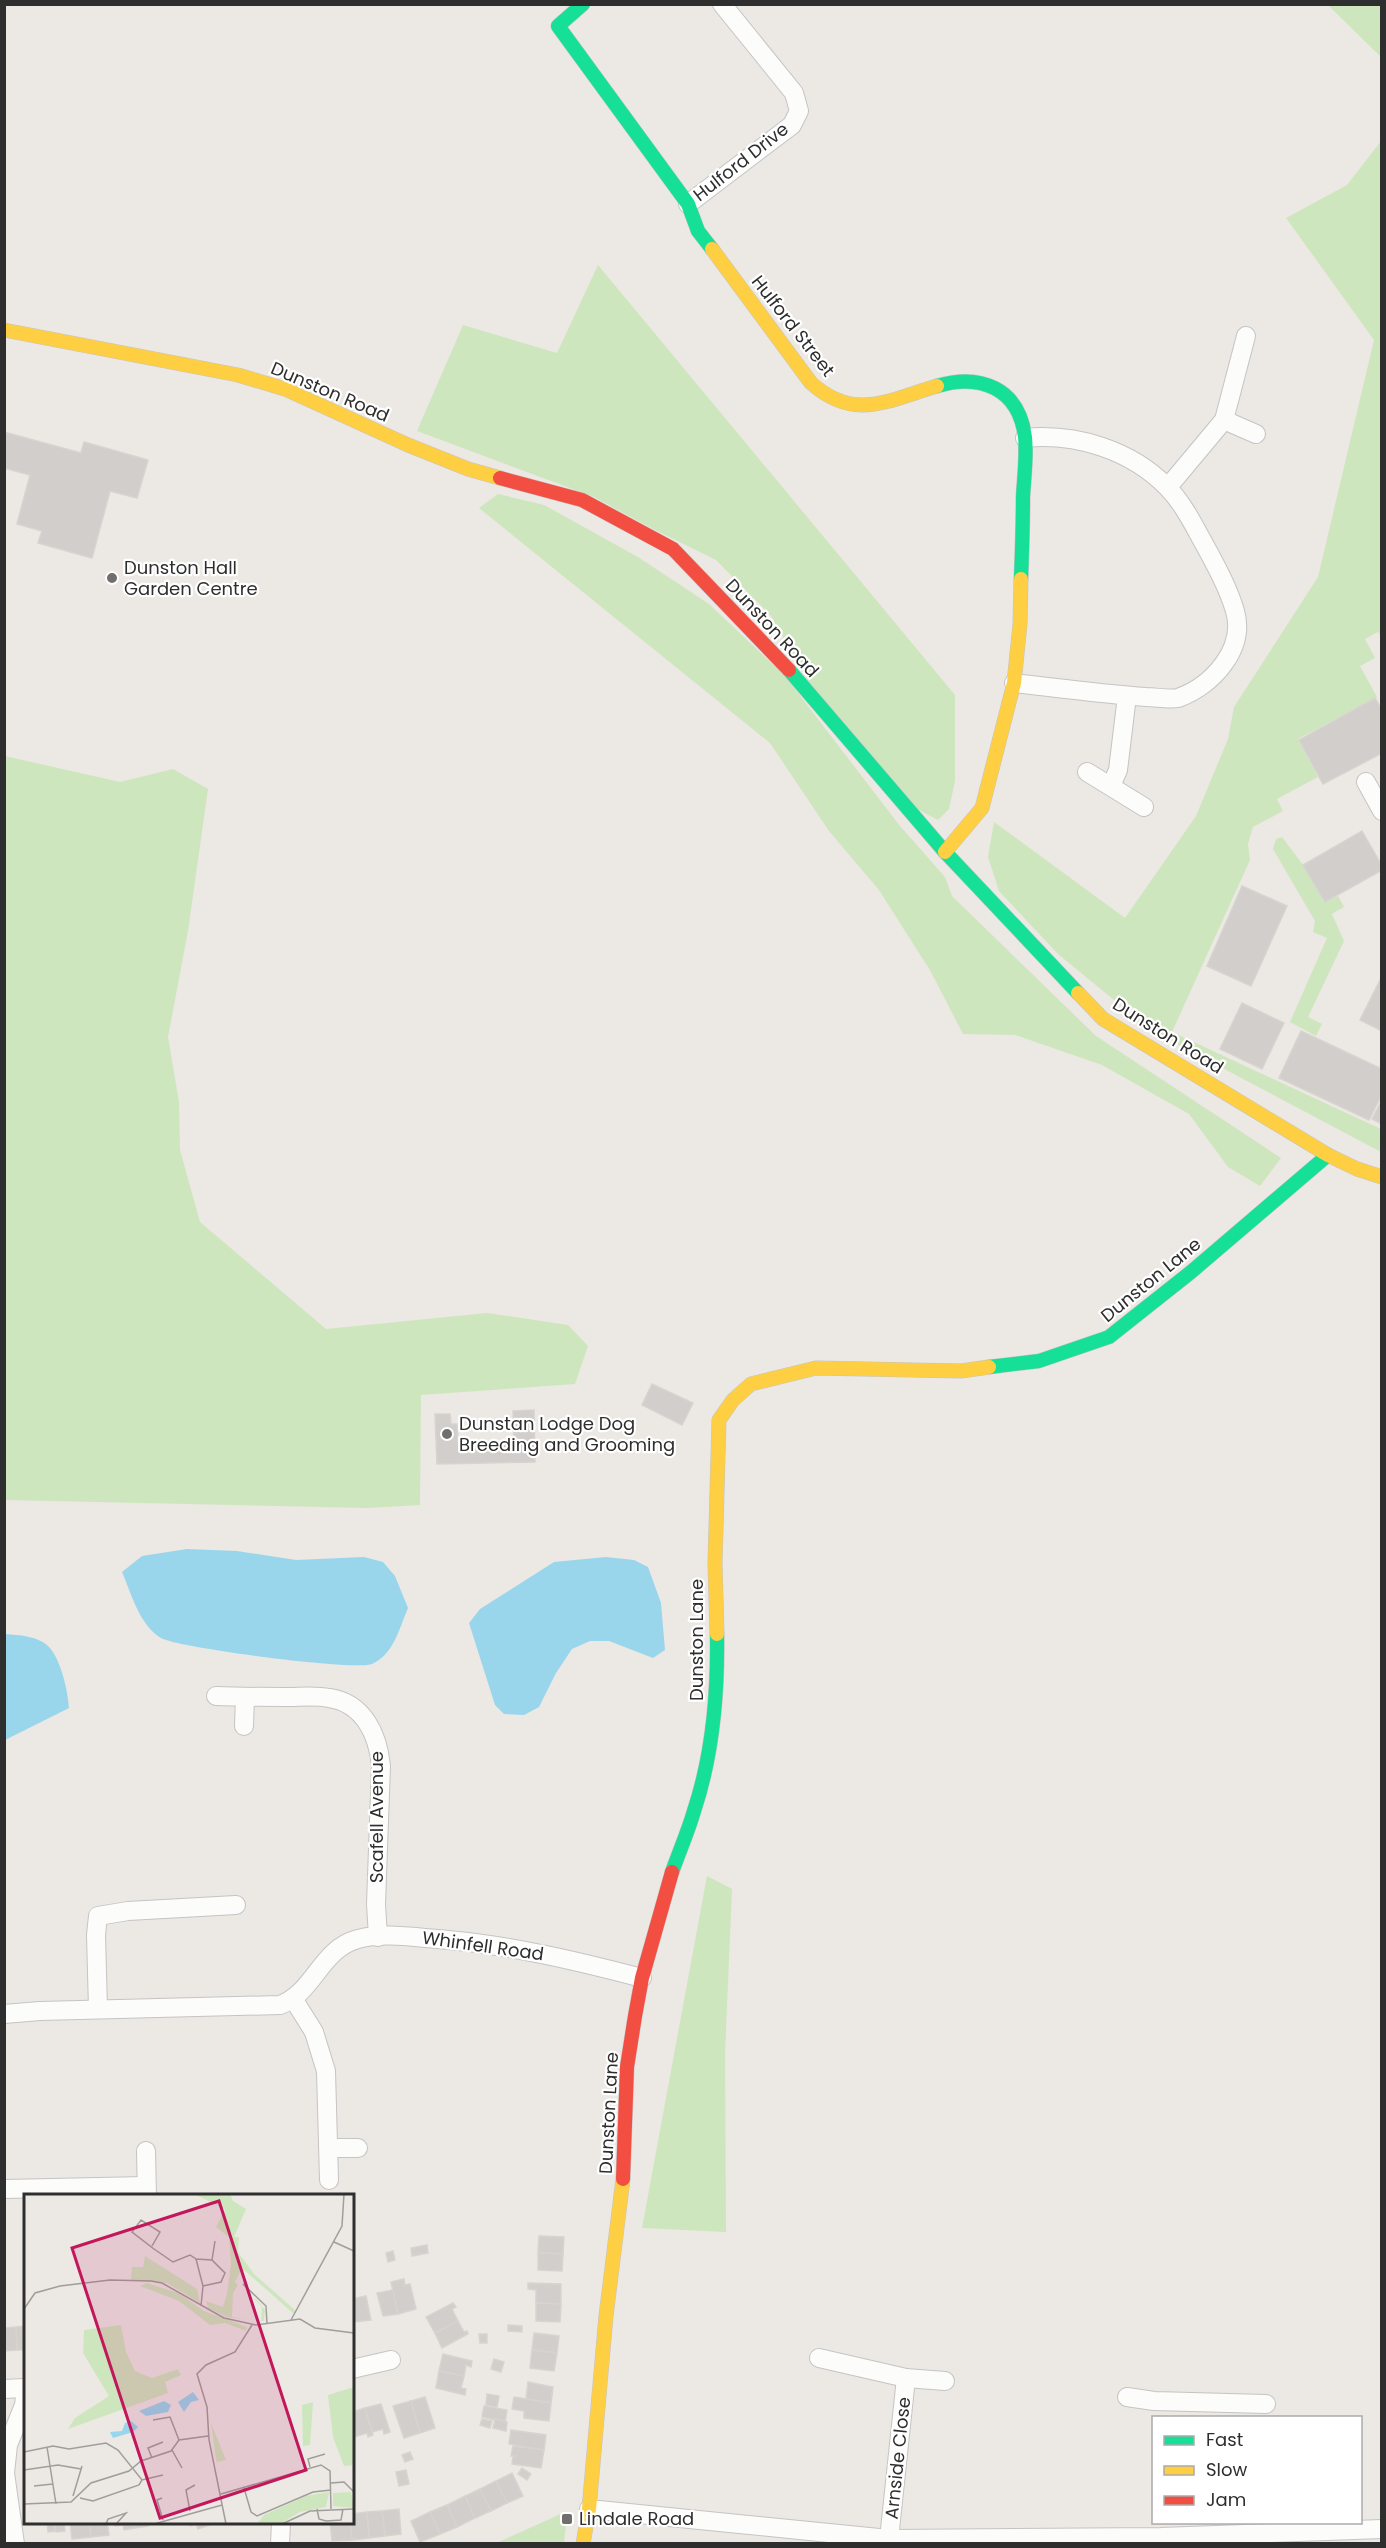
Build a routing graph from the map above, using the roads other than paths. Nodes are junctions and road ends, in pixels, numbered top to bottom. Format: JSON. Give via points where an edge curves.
{"nodes":[{"id":1,"x":583,"y":4,"type":"edge"},
{"id":2,"x":722,"y":4,"type":"edge"},
{"id":3,"x":688,"y":204,"type":"junction"},
{"id":4,"x":4,"y":330,"type":"edge"},
{"id":5,"x":1246,"y":336,"type":"dead end"},
{"id":6,"x":1224,"y":420,"type":"junction"},
{"id":7,"x":1256,"y":434,"type":"dead end"},
{"id":8,"x":1025,"y":438,"type":"junction"},
{"id":9,"x":1168,"y":487,"type":"junction"},
{"id":10,"x":1014,"y":683,"type":"junction"},
{"id":11,"x":1127,"y":696,"type":"junction"},
{"id":12,"x":1087,"y":772,"type":"dead end"},
{"id":13,"x":1366,"y":782,"type":"dead end"},
{"id":14,"x":1111,"y":786,"type":"junction"},
{"id":15,"x":1144,"y":807,"type":"dead end"},
{"id":16,"x":1382,"y":811,"type":"edge"},
{"id":17,"x":945,"y":852,"type":"junction"},
{"id":18,"x":1328,"y":1155,"type":"junction"},
{"id":19,"x":1382,"y":1177,"type":"edge"},
{"id":20,"x":216,"y":1696,"type":"dead end"},
{"id":21,"x":245,"y":1697,"type":"junction"},
{"id":22,"x":244,"y":1726,"type":"dead end"},
{"id":23,"x":236,"y":1905,"type":"dead end"},
{"id":24,"x":378,"y":1937,"type":"junction"},
{"id":25,"x":642,"y":1978,"type":"junction"},
{"id":26,"x":294,"y":2000,"type":"junction"},
{"id":27,"x":98,"y":2009,"type":"junction"},
{"id":28,"x":4,"y":2014,"type":"edge"},
{"id":29,"x":329,"y":2148,"type":"junction"},
{"id":30,"x":358,"y":2148,"type":"dead end"},
{"id":31,"x":146,"y":2151,"type":"dead end"},
{"id":32,"x":329,"y":2180,"type":"dead end"},
{"id":33,"x":4,"y":2189,"type":"edge"},
{"id":34,"x":146,"y":2191,"type":"edge"},
{"id":35,"x":819,"y":2358,"type":"dead end"},
{"id":36,"x":391,"y":2360,"type":"dead end"},
{"id":37,"x":354,"y":2369,"type":"edge"},
{"id":38,"x":906,"y":2378,"type":"junction"},
{"id":39,"x":945,"y":2381,"type":"dead end"},
{"id":40,"x":24,"y":2388,"type":"edge"},
{"id":41,"x":4,"y":2389,"type":"edge"},
{"id":42,"x":1127,"y":2397,"type":"dead end"},
{"id":43,"x":1266,"y":2404,"type":"dead end"},
{"id":44,"x":24,"y":2405,"type":"edge"},
{"id":45,"x":1155,"y":2409,"type":"edge"},
{"id":46,"x":589,"y":2509,"type":"junction"},
{"id":47,"x":281,"y":2524,"type":"edge"},
{"id":48,"x":1382,"y":2529,"type":"edge"},
{"id":49,"x":1161,"y":2530,"type":"edge"},
{"id":50,"x":802,"y":2536,"type":"edge"},
{"id":51,"x":889,"y":2539,"type":"junction"},
{"id":52,"x":15,"y":2544,"type":"edge"},
{"id":53,"x":280,"y":2544,"type":"edge"},
{"id":54,"x":583,"y":2544,"type":"edge"}],
"edges":[{"from":1,"to":3,"type":"street","name":"Hulford Street","via":[[558,26]]},
{"from":2,"to":3,"type":"street","name":"Hulford Drive","via":[[794,93],[799,111],[792,125]]},
{"from":3,"to":8,"type":"street","name":"Hulford Street","via":[[698,231],[824,395],[862,406],[964,380],[985,384],[1005,395],[1017,411]]},
{"from":4,"to":17,"type":"street","name":"Dunston Road","via":[[238,375],[285,389],[468,469],[582,500],[673,549],[776,655]]},
{"from":5,"to":6,"type":"street"},
{"from":6,"to":7,"type":"street"},
{"from":6,"to":9,"type":"street"},
{"from":8,"to":9,"type":"street","via":[[1048,435],[1090,442],[1118,453]]},
{"from":8,"to":10,"type":"street","name":"Hulford Street","via":[[1020,624]]},
{"from":9,"to":11,"type":"street","via":[[1213,560],[1235,612],[1237,630],[1231,652],[1219,671],[1201,687],[1176,699]]},
{"from":10,"to":11,"type":"street"},
{"from":10,"to":17,"type":"street","name":"Hulford Street","via":[[982,808]]},
{"from":11,"to":14,"type":"street","via":[[1118,770]]},
{"from":12,"to":14,"type":"street"},
{"from":13,"to":16,"type":"street"},
{"from":14,"to":15,"type":"street"},
{"from":17,"to":18,"type":"street","name":"Dunston Road","via":[[1103,1020]]},
{"from":18,"to":19,"type":"street","name":"Dunston Road"},
{"from":18,"to":25,"type":"street","name":"Dunston Lane","via":[[1110,1337],[1039,1361],[961,1371],[816,1368],[751,1384],[733,1400],[719,1420],[715,1563],[718,1683],[713,1733],[695,1810],[668,1881]]},
{"from":20,"to":21,"type":"street","name":"Scafell Avenue"},
{"from":21,"to":22,"type":"street"},
{"from":21,"to":24,"type":"street","name":"Scafell Avenue","via":[[330,1698],[364,1716],[374,1733],[381,1766]]},
{"from":23,"to":27,"type":"street","via":[[98,1916]]},
{"from":24,"to":25,"type":"street","name":"Whinfell Road","via":[[473,1941],[566,1958]]},
{"from":24,"to":26,"type":"street","name":"Whinfell Road","via":[[358,1939],[340,1947],[325,1959]]},
{"from":25,"to":46,"type":"street","name":"Dunston Lane","via":[[627,2067],[622,2199],[606,2316]]},
{"from":26,"to":27,"type":"street","via":[[268,2007]]},
{"from":26,"to":29,"type":"street","via":[[322,2052]]},
{"from":27,"to":28,"type":"street"},
{"from":29,"to":30,"type":"street"},
{"from":29,"to":32,"type":"street"},
{"from":31,"to":34,"type":"street"},
{"from":33,"to":34,"type":"street"},
{"from":35,"to":38,"type":"street","name":"Arnside Close"},
{"from":36,"to":37,"type":"street"},
{"from":38,"to":39,"type":"street","name":"Arnside Close"},
{"from":38,"to":51,"type":"street","name":"Arnside Close"},
{"from":40,"to":41,"type":"street"},
{"from":42,"to":45,"type":"street"},
{"from":43,"to":45,"type":"street"},
{"from":44,"to":52,"type":"street","via":[[8,2445],[5,2473]]},
{"from":46,"to":50,"type":"street"},
{"from":46,"to":54,"type":"street","name":"Dunston Lane"},
{"from":47,"to":53,"type":"street"},
{"from":48,"to":49,"type":"street"},
{"from":49,"to":51,"type":"street"},
{"from":50,"to":51,"type":"street"}]}
